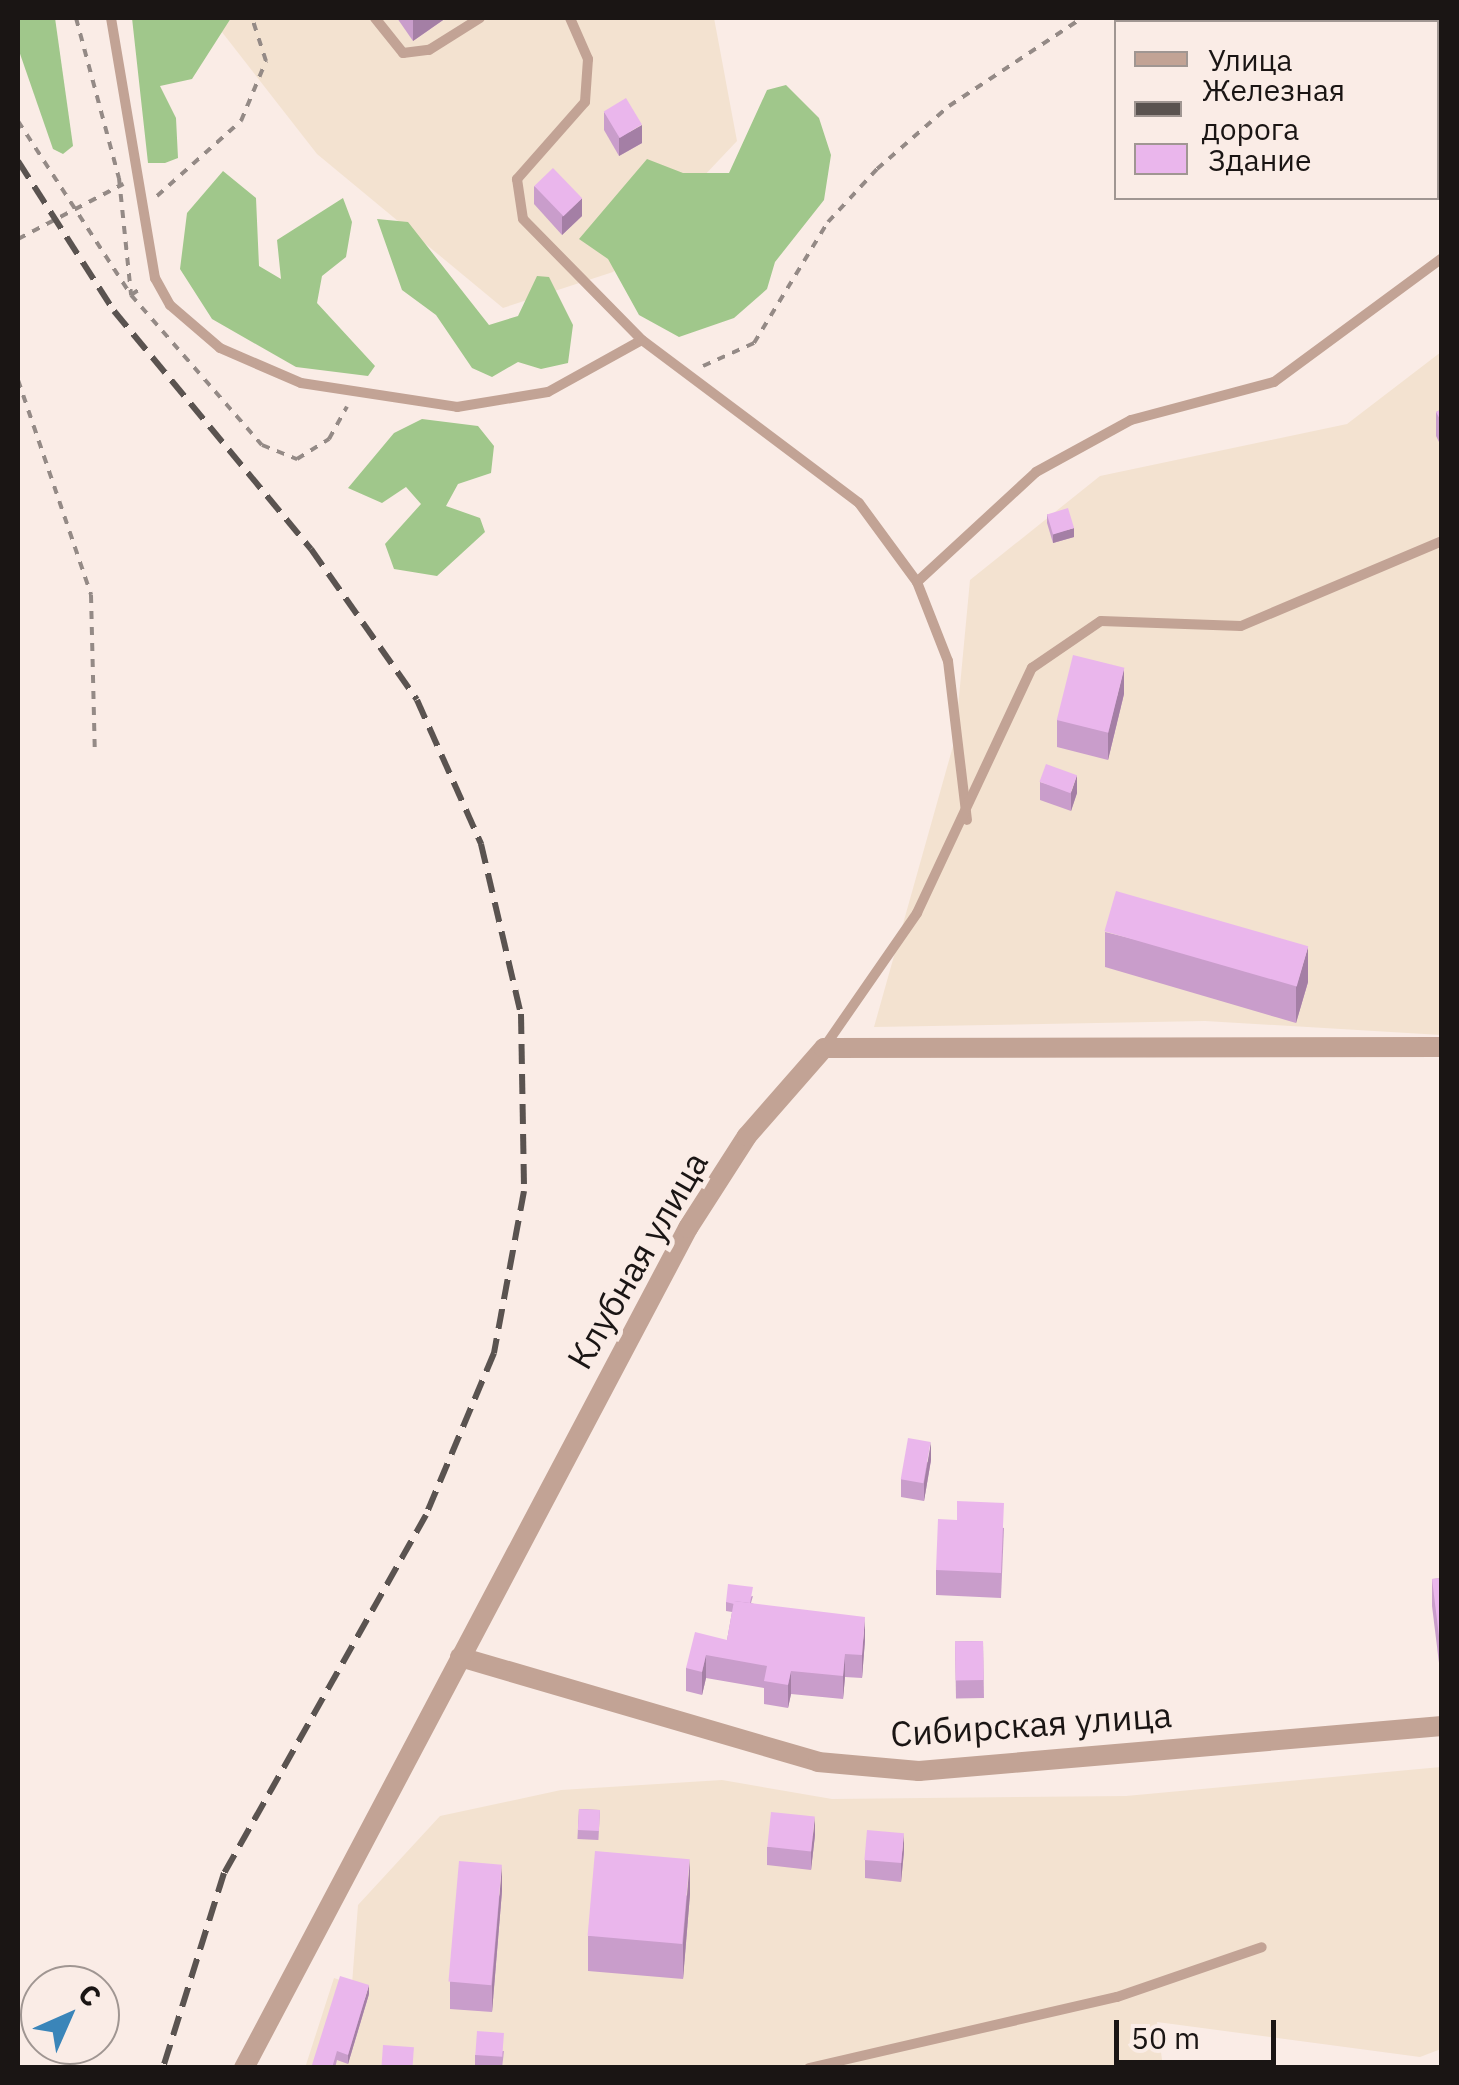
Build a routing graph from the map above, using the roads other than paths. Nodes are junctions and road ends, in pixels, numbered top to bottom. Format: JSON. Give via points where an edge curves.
{"nodes":[{"id":1,"x":112,"y":18,"type":"edge"},
{"id":2,"x":374,"y":18,"type":"edge"},
{"id":3,"x":480,"y":18,"type":"edge"},
{"id":4,"x":570,"y":18,"type":"edge"},
{"id":5,"x":1442,"y":258,"type":"edge"},
{"id":6,"x":642,"y":340,"type":"junction"},
{"id":7,"x":1442,"y":541,"type":"edge"},
{"id":8,"x":917,"y":582,"type":"junction"},
{"id":9,"x":967,"y":820,"type":"junction"},
{"id":10,"x":1442,"y":1046,"type":"edge"},
{"id":11,"x":824,"y":1048,"type":"junction"},
{"id":12,"x":460,"y":1657,"type":"junction"},
{"id":13,"x":1442,"y":1726,"type":"edge"},
{"id":14,"x":1262,"y":1947,"type":"dead end"},
{"id":15,"x":244,"y":2068,"type":"edge"},
{"id":16,"x":809,"y":2068,"type":"edge"}],
"edges":[{"from":1,"to":6,"type":"lane","via":[[155,278],[170,305],[220,348],[302,382],[457,407],[548,392]]},
{"from":2,"to":3,"type":"lane","via":[[403,53],[429,50]]},
{"from":4,"to":6,"type":"lane","via":[[588,59],[586,102],[517,179],[523,219]]},
{"from":5,"to":8,"type":"lane","via":[[1274,382],[1131,420],[1036,472]]},
{"from":6,"to":8,"type":"lane","via":[[858,503]]},
{"from":7,"to":9,"type":"lane","via":[[1241,626],[1101,621],[1032,668]]},
{"from":8,"to":9,"type":"lane","via":[[948,661]]},
{"from":9,"to":11,"type":"lane","via":[[917,913]]},
{"from":10,"to":11,"type":"street"},
{"from":11,"to":12,"type":"street","name":"Клубная улица","via":[[748,1136],[688,1228]]},
{"from":12,"to":13,"type":"street","name":"Сибирская улица","via":[[818,1762],[919,1771]]},
{"from":12,"to":15,"type":"street","name":"Клубная улица"},
{"from":14,"to":16,"type":"lane","via":[[1118,1996]]}]}
